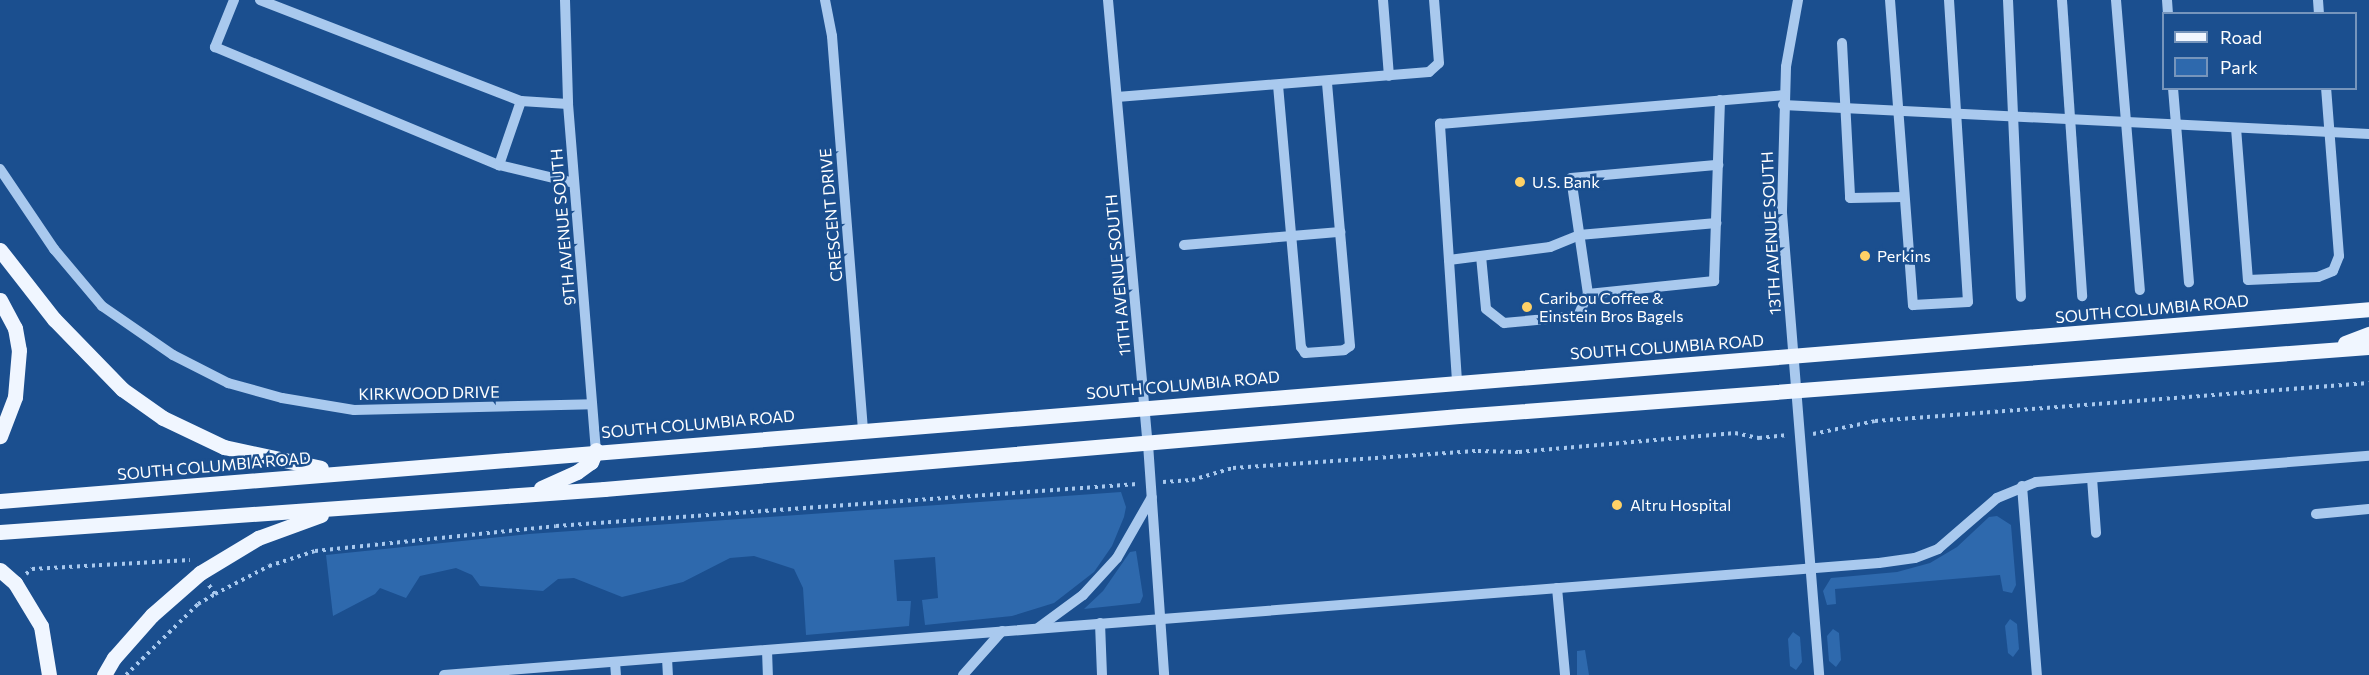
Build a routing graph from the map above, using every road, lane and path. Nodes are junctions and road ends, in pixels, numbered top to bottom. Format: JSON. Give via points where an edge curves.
{"nodes":[{"id":1,"x":234,"y":0,"type":"edge"},
{"id":2,"x":260,"y":0,"type":"edge"},
{"id":3,"x":565,"y":0,"type":"edge"},
{"id":4,"x":825,"y":0,"type":"edge"},
{"id":5,"x":1108,"y":0,"type":"edge"},
{"id":6,"x":1383,"y":0,"type":"edge"},
{"id":7,"x":1434,"y":0,"type":"edge"},
{"id":8,"x":1798,"y":0,"type":"edge"},
{"id":9,"x":1890,"y":0,"type":"edge"},
{"id":10,"x":1949,"y":0,"type":"edge"},
{"id":11,"x":2008,"y":0,"type":"edge"},
{"id":12,"x":2062,"y":0,"type":"edge"},
{"id":13,"x":2116,"y":0,"type":"edge"},
{"id":14,"x":1842,"y":43,"type":"dead end"},
{"id":15,"x":1389,"y":75,"type":"junction"},
{"id":16,"x":1327,"y":81,"type":"junction"},
{"id":17,"x":1278,"y":85,"type":"junction"},
{"id":18,"x":2173,"y":90,"type":"edge"},
{"id":19,"x":2326,"y":90,"type":"edge"},
{"id":20,"x":1117,"y":97,"type":"junction"},
{"id":21,"x":1720,"y":100,"type":"junction"},
{"id":22,"x":1784,"y":100,"type":"junction"},
{"id":23,"x":520,"y":101,"type":"junction"},
{"id":24,"x":568,"y":104,"type":"junction"},
{"id":25,"x":1844,"y":111,"type":"junction"},
{"id":26,"x":1896,"y":113,"type":"junction"},
{"id":27,"x":1954,"y":116,"type":"junction"},
{"id":28,"x":2011,"y":118,"type":"junction"},
{"id":29,"x":2068,"y":120,"type":"junction"},
{"id":30,"x":2125,"y":123,"type":"junction"},
{"id":31,"x":2175,"y":125,"type":"junction"},
{"id":32,"x":2236,"y":128,"type":"junction"},
{"id":33,"x":2331,"y":131,"type":"junction"},
{"id":34,"x":2369,"y":134,"type":"edge"},
{"id":35,"x":498,"y":165,"type":"junction"},
{"id":36,"x":1718,"y":165,"type":"junction"},
{"id":37,"x":0,"y":169,"type":"edge"},
{"id":38,"x":574,"y":183,"type":"junction"},
{"id":39,"x":1904,"y":197,"type":"junction"},
{"id":40,"x":1716,"y":223,"type":"junction"},
{"id":41,"x":1340,"y":232,"type":"junction"},
{"id":42,"x":1579,"y":235,"type":"junction"},
{"id":43,"x":1291,"y":236,"type":"junction"},
{"id":44,"x":1184,"y":245,"type":"dead end"},
{"id":45,"x":0,"y":250,"type":"edge"},
{"id":46,"x":1481,"y":256,"type":"junction"},
{"id":47,"x":1449,"y":260,"type":"junction"},
{"id":48,"x":2189,"y":282,"type":"dead end"},
{"id":49,"x":2140,"y":290,"type":"dead end"},
{"id":50,"x":1588,"y":294,"type":"junction"},
{"id":51,"x":2082,"y":296,"type":"dead end"},
{"id":52,"x":2021,"y":297,"type":"dead end"},
{"id":53,"x":0,"y":300,"type":"edge"},
{"id":54,"x":2369,"y":309,"type":"edge"},
{"id":55,"x":2369,"y":334,"type":"edge"},
{"id":56,"x":2369,"y":347,"type":"edge"},
{"id":57,"x":2315,"y":350,"type":"junction"},
{"id":58,"x":1793,"y":355,"type":"junction"},
{"id":59,"x":1457,"y":381,"type":"junction"},
{"id":60,"x":2369,"y":383,"type":"edge"},
{"id":61,"x":1795,"y":393,"type":"junction"},
{"id":62,"x":592,"y":404,"type":"junction"},
{"id":63,"x":1145,"y":407,"type":"junction"},
{"id":64,"x":862,"y":428,"type":"junction"},
{"id":65,"x":1827,"y":432,"type":"dead end"},
{"id":66,"x":0,"y":436,"type":"edge"},
{"id":67,"x":1759,"y":438,"type":"dead end"},
{"id":68,"x":1148,"y":444,"type":"junction"},
{"id":69,"x":596,"y":450,"type":"junction"},
{"id":70,"x":2369,"y":456,"type":"edge"},
{"id":71,"x":345,"y":472,"type":"junction"},
{"id":72,"x":2092,"y":478,"type":"junction"},
{"id":73,"x":1192,"y":480,"type":"dead end"},
{"id":74,"x":2022,"y":486,"type":"junction"},
{"id":75,"x":1106,"y":488,"type":"dead end"},
{"id":76,"x":518,"y":494,"type":"junction"},
{"id":77,"x":1152,"y":497,"type":"junction"},
{"id":78,"x":0,"y":501,"type":"edge"},
{"id":79,"x":349,"y":506,"type":"junction"},
{"id":80,"x":2369,"y":509,"type":"edge"},
{"id":81,"x":2316,"y":514,"type":"dead end"},
{"id":82,"x":0,"y":532,"type":"edge"},
{"id":83,"x":2096,"y":533,"type":"dead end"},
{"id":84,"x":196,"y":567,"type":"dead end"},
{"id":85,"x":1811,"y":568,"type":"junction"},
{"id":86,"x":0,"y":570,"type":"edge"},
{"id":87,"x":20,"y":579,"type":"dead end"},
{"id":88,"x":208,"y":584,"type":"dead end"},
{"id":89,"x":1557,"y":588,"type":"junction"},
{"id":90,"x":214,"y":594,"type":"junction"},
{"id":91,"x":1160,"y":619,"type":"junction"},
{"id":92,"x":1100,"y":623,"type":"junction"},
{"id":93,"x":1038,"y":628,"type":"junction"},
{"id":94,"x":1002,"y":631,"type":"junction"},
{"id":95,"x":767,"y":650,"type":"junction"},
{"id":96,"x":667,"y":658,"type":"junction"},
{"id":97,"x":615,"y":662,"type":"junction"},
{"id":98,"x":49,"y":675,"type":"edge"},
{"id":99,"x":104,"y":675,"type":"edge"},
{"id":100,"x":126,"y":675,"type":"edge"},
{"id":101,"x":444,"y":675,"type":"edge"},
{"id":102,"x":616,"y":675,"type":"edge"},
{"id":103,"x":668,"y":675,"type":"edge"},
{"id":104,"x":768,"y":675,"type":"edge"},
{"id":105,"x":963,"y":675,"type":"edge"},
{"id":106,"x":1102,"y":675,"type":"edge"},
{"id":107,"x":1164,"y":675,"type":"edge"},
{"id":108,"x":1565,"y":675,"type":"edge"},
{"id":109,"x":1819,"y":675,"type":"edge"},
{"id":110,"x":2037,"y":675,"type":"edge"}],
"edges":[{"from":1,"to":35,"type":"street","via":[[215,47]]},
{"from":2,"to":23,"type":"street"},
{"from":3,"to":24,"type":"street","name":"9TH AVENUE SOUTH"},
{"from":4,"to":64,"type":"street","name":"CRESCENT DRIVE","via":[[832,36]]},
{"from":5,"to":20,"type":"street","name":"11TH AVENUE SOUTH"},
{"from":6,"to":15,"type":"street"},
{"from":7,"to":15,"type":"street","via":[[1439,63],[1429,72]]},
{"from":8,"to":22,"type":"street","name":"13TH AVENUE SOUTH"},
{"from":9,"to":26,"type":"street"},
{"from":10,"to":27,"type":"street"},
{"from":11,"to":28,"type":"street"},
{"from":12,"to":29,"type":"street"},
{"from":13,"to":30,"type":"street"},
{"from":14,"to":25,"type":"street"},
{"from":15,"to":16,"type":"street"},
{"from":16,"to":17,"type":"street"},
{"from":16,"to":41,"type":"street"},
{"from":17,"to":20,"type":"street"},
{"from":17,"to":43,"type":"street"},
{"from":18,"to":31,"type":"street"},
{"from":19,"to":33,"type":"street"},
{"from":20,"to":63,"type":"street","name":"11TH AVENUE SOUTH"},
{"from":21,"to":22,"type":"street"},
{"from":21,"to":36,"type":"street"},
{"from":21,"to":47,"type":"street","via":[[1440,124]]},
{"from":22,"to":25,"type":"street"},
{"from":22,"to":58,"type":"street","name":"13TH AVENUE SOUTH","via":[[1782,213]]},
{"from":23,"to":24,"type":"street"},
{"from":23,"to":35,"type":"street"},
{"from":24,"to":38,"type":"street","name":"9TH AVENUE SOUTH"},
{"from":25,"to":26,"type":"street"},
{"from":25,"to":39,"type":"street","via":[[1850,198]]},
{"from":26,"to":27,"type":"street"},
{"from":26,"to":39,"type":"street"},
{"from":27,"to":28,"type":"street"},
{"from":27,"to":39,"type":"street","via":[[1968,302],[1913,305]]},
{"from":28,"to":29,"type":"street"},
{"from":28,"to":52,"type":"street"},
{"from":29,"to":30,"type":"street"},
{"from":29,"to":51,"type":"street"},
{"from":30,"to":31,"type":"street"},
{"from":30,"to":49,"type":"street"},
{"from":31,"to":32,"type":"street"},
{"from":31,"to":48,"type":"street"},
{"from":32,"to":33,"type":"street"},
{"from":32,"to":33,"type":"street","via":[[2248,280],[2318,278],[2332,271],[2339,256]]},
{"from":33,"to":34,"type":"street"},
{"from":35,"to":38,"type":"street"},
{"from":36,"to":40,"type":"street"},
{"from":36,"to":42,"type":"street","via":[[1571,178]]},
{"from":37,"to":62,"type":"street","name":"KIRKWOOD DRIVE","via":[[54,249],[102,306],[173,355],[228,383],[282,398],[354,410]]},
{"from":38,"to":62,"type":"street","name":"9TH AVENUE SOUTH"},
{"from":40,"to":42,"type":"street"},
{"from":40,"to":50,"type":"street","via":[[1714,280]]},
{"from":41,"to":43,"type":"street"},
{"from":41,"to":43,"type":"street","via":[[1350,346],[1344,350],[1305,353],[1300,347]]},
{"from":42,"to":46,"type":"street","via":[[1550,247]]},
{"from":42,"to":50,"type":"street"},
{"from":43,"to":44,"type":"street"},
{"from":45,"to":71,"type":"main road","via":[[54,320],[122,389],[163,418],[224,447]]},
{"from":46,"to":47,"type":"street"},
{"from":46,"to":50,"type":"street","via":[[1486,309],[1504,323],[1578,316]]},
{"from":47,"to":59,"type":"street"},
{"from":53,"to":66,"type":"main road","via":[[15,328],[19,350],[15,397]]},
{"from":54,"to":58,"type":"main road","name":"SOUTH COLUMBIA ROAD"},
{"from":55,"to":57,"type":"main road"},
{"from":56,"to":57,"type":"main road"},
{"from":57,"to":61,"type":"main road"},
{"from":58,"to":59,"type":"main road","name":"SOUTH COLUMBIA ROAD"},
{"from":58,"to":61,"type":"street","name":"13TH AVENUE SOUTH"},
{"from":59,"to":63,"type":"main road","name":"SOUTH COLUMBIA ROAD"},
{"from":60,"to":65,"type":"path","via":[[1875,421]]},
{"from":61,"to":68,"type":"main road","via":[[1459,416]]},
{"from":61,"to":85,"type":"street","name":"13TH AVENUE SOUTH"},
{"from":62,"to":69,"type":"street","name":"9TH AVENUE SOUTH"},
{"from":63,"to":64,"type":"main road","name":"SOUTH COLUMBIA ROAD"},
{"from":63,"to":68,"type":"street","name":"11TH AVENUE SOUTH"},
{"from":64,"to":69,"type":"main road","name":"SOUTH COLUMBIA ROAD"},
{"from":67,"to":73,"type":"path","via":[[1735,433],[1519,452],[1479,451],[1244,468]]},
{"from":68,"to":76,"type":"main road"},
{"from":68,"to":77,"type":"street","name":"11TH AVENUE SOUTH"},
{"from":69,"to":71,"type":"main road","name":"SOUTH COLUMBIA ROAD"},
{"from":69,"to":76,"type":"main road","via":[[591,462],[577,472],[551,485]]},
{"from":70,"to":72,"type":"street"},
{"from":71,"to":78,"type":"main road","name":"SOUTH COLUMBIA ROAD"},
{"from":72,"to":74,"type":"street"},
{"from":72,"to":83,"type":"street"},
{"from":74,"to":85,"type":"street","via":[[1997,498],[1938,549],[1915,558]]},
{"from":74,"to":110,"type":"street"},
{"from":75,"to":90,"type":"path","via":[[556,526],[315,551],[269,566]]},
{"from":76,"to":79,"type":"main road"},
{"from":77,"to":91,"type":"street","name":"11TH AVENUE SOUTH"},
{"from":77,"to":93,"type":"street","via":[[1117,558],[1083,595]]},
{"from":79,"to":82,"type":"main road"},
{"from":79,"to":99,"type":"main road","via":[[258,538],[200,573],[152,615]]},
{"from":80,"to":81,"type":"street"},
{"from":84,"to":87,"type":"path","via":[[187,558],[32,568]]},
{"from":85,"to":89,"type":"street"},
{"from":85,"to":109,"type":"street","name":"13TH AVENUE SOUTH"},
{"from":86,"to":98,"type":"main road","via":[[15,583],[41,626]]},
{"from":88,"to":90,"type":"path"},
{"from":89,"to":91,"type":"street"},
{"from":89,"to":108,"type":"street"},
{"from":90,"to":100,"type":"path","via":[[198,604]]},
{"from":91,"to":92,"type":"street"},
{"from":91,"to":107,"type":"street","name":"11TH AVENUE SOUTH"},
{"from":92,"to":93,"type":"street"},
{"from":92,"to":106,"type":"street"},
{"from":93,"to":94,"type":"street"},
{"from":94,"to":95,"type":"street"},
{"from":94,"to":105,"type":"street"},
{"from":95,"to":96,"type":"street"},
{"from":95,"to":104,"type":"street"},
{"from":96,"to":97,"type":"street"},
{"from":96,"to":103,"type":"street"},
{"from":97,"to":101,"type":"street"},
{"from":97,"to":102,"type":"street"}]}
